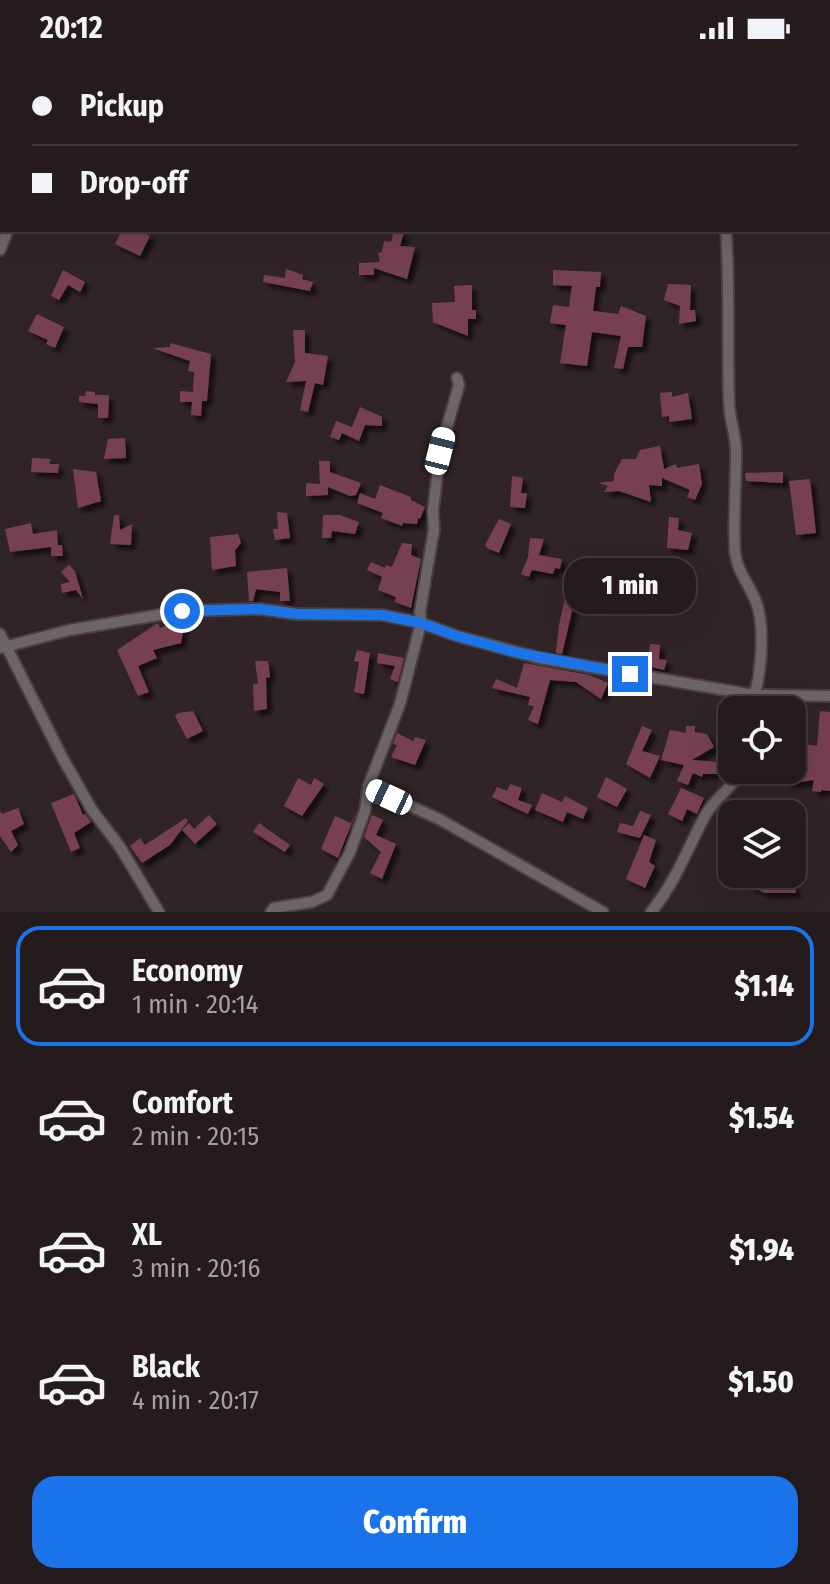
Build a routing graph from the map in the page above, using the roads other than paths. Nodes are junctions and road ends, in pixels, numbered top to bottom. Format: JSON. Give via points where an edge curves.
{"nodes":[{"id":1,"x":726,"y":232,"type":"edge"},
{"id":2,"x":457,"y":378,"type":"dead end"},
{"id":3,"x":421,"y":623,"type":"junction"},
{"id":4,"x":0,"y":634,"type":"edge"},
{"id":5,"x":3,"y":647,"type":"edge"},
{"id":6,"x":754,"y":695,"type":"junction"},
{"id":7,"x":830,"y":696,"type":"edge"},
{"id":8,"x":732,"y":784,"type":"edge"},
{"id":9,"x":368,"y":787,"type":"junction"},
{"id":10,"x":159,"y":912,"type":"edge"},
{"id":11,"x":271,"y":912,"type":"edge"},
{"id":12,"x":603,"y":912,"type":"edge"},
{"id":13,"x":651,"y":912,"type":"edge"}],
"edges":[{"from":1,"to":6,"type":"street","via":[[729,402],[737,453],[735,550],[737,567],[758,606],[759,676]]},
{"from":2,"to":3,"type":"street","via":[[437,467]]},
{"from":3,"to":5,"type":"street","via":[[382,615],[195,610],[70,630]]},
{"from":3,"to":6,"type":"street","via":[[539,658]]},
{"from":3,"to":9,"type":"street","via":[[400,704]]},
{"from":4,"to":5,"type":"street"},
{"from":5,"to":10,"type":"street","via":[[85,797]]},
{"from":6,"to":7,"type":"street"},
{"from":8,"to":13,"type":"street","via":[[713,803],[669,890]]},
{"from":9,"to":11,"type":"street","via":[[350,852],[327,895]]},
{"from":9,"to":12,"type":"street","via":[[439,819]]}]}
